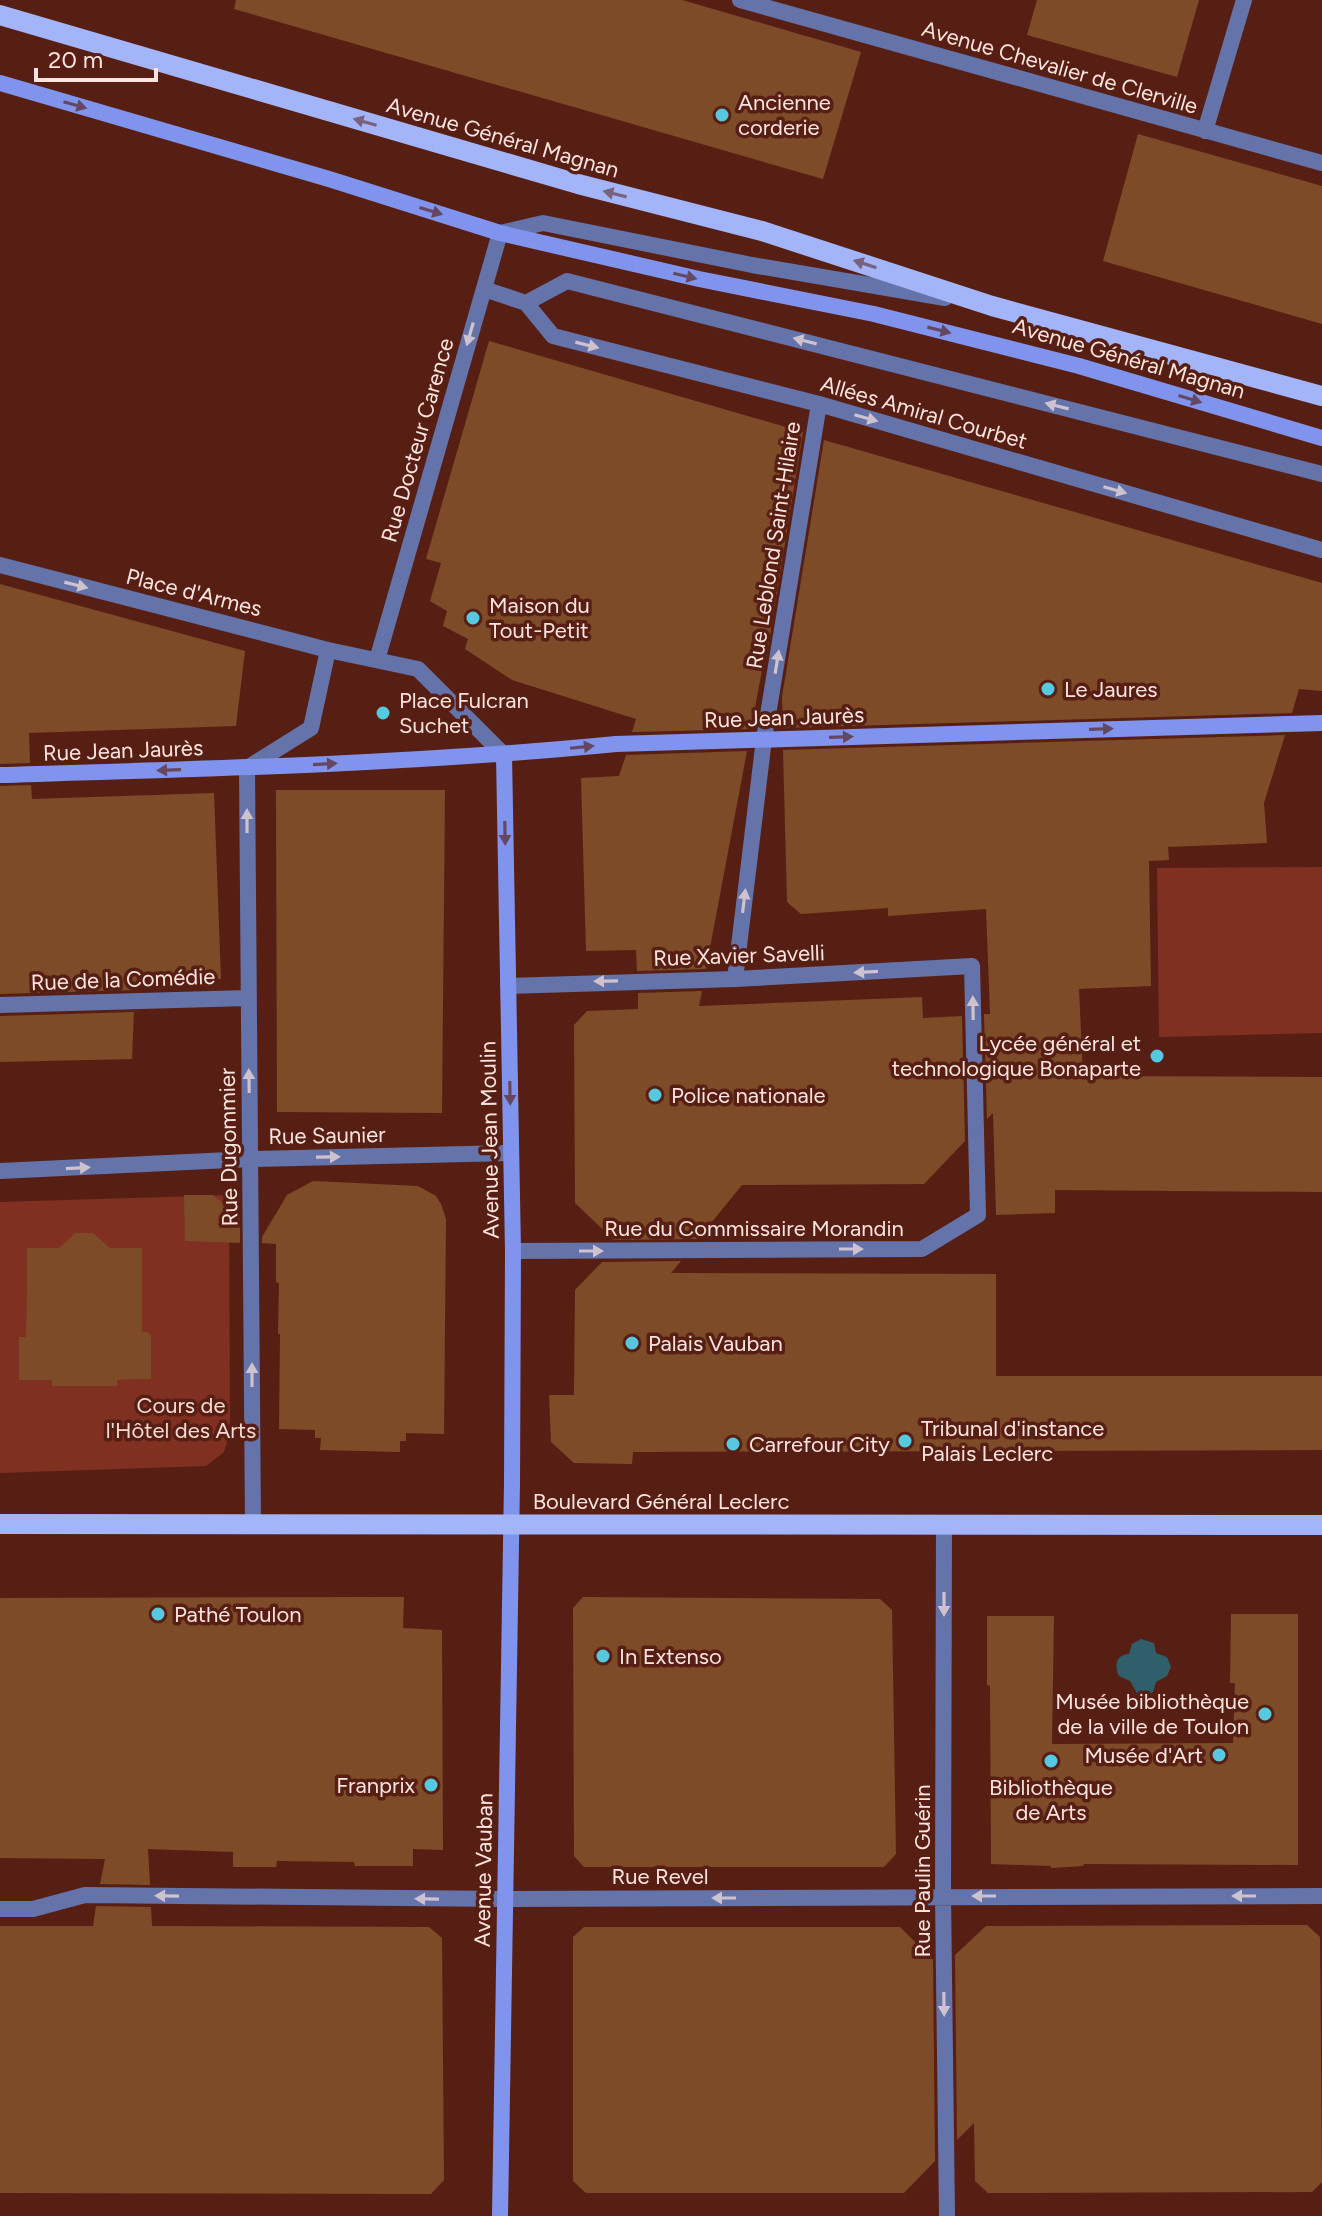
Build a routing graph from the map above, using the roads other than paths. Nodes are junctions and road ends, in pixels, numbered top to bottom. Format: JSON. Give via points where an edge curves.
{"nodes":[{"id":1,"x":740,"y":0,"type":"edge"},
{"id":2,"x":1244,"y":0,"type":"edge"},
{"id":3,"x":0,"y":15,"type":"edge"},
{"id":4,"x":0,"y":83,"type":"edge"},
{"id":5,"x":1205,"y":131,"type":"junction"},
{"id":6,"x":1322,"y":163,"type":"edge"},
{"id":7,"x":500,"y":233,"type":"junction"},
{"id":8,"x":484,"y":289,"type":"junction"},
{"id":9,"x":526,"y":303,"type":"junction"},
{"id":10,"x":992,"y":306,"type":"junction"},
{"id":11,"x":1322,"y":396,"type":"edge"},
{"id":12,"x":819,"y":404,"type":"junction"},
{"id":13,"x":1322,"y":438,"type":"edge"},
{"id":14,"x":1322,"y":474,"type":"edge"},
{"id":15,"x":1322,"y":550,"type":"edge"},
{"id":16,"x":0,"y":565,"type":"edge"},
{"id":17,"x":328,"y":650,"type":"junction"},
{"id":18,"x":377,"y":660,"type":"junction"},
{"id":19,"x":1322,"y":723,"type":"edge"},
{"id":20,"x":764,"y":739,"type":"junction"},
{"id":21,"x":504,"y":755,"type":"junction"},
{"id":22,"x":247,"y":768,"type":"junction"},
{"id":23,"x":0,"y":775,"type":"edge"},
{"id":24,"x":972,"y":966,"type":"joint"},
{"id":25,"x":735,"y":979,"type":"junction"},
{"id":26,"x":508,"y":986,"type":"junction"},
{"id":27,"x":247,"y":998,"type":"junction"},
{"id":28,"x":0,"y":1005,"type":"edge"},
{"id":29,"x":511,"y":1153,"type":"junction"},
{"id":30,"x":250,"y":1159,"type":"junction"},
{"id":31,"x":0,"y":1171,"type":"edge"},
{"id":32,"x":513,"y":1251,"type":"junction"},
{"id":33,"x":0,"y":1524,"type":"edge"},
{"id":34,"x":253,"y":1525,"type":"junction"},
{"id":35,"x":511,"y":1525,"type":"junction"},
{"id":36,"x":1322,"y":1525,"type":"edge"},
{"id":37,"x":944,"y":1526,"type":"junction"},
{"id":38,"x":943,"y":1896,"type":"junction"},
{"id":39,"x":1322,"y":1896,"type":"edge"},
{"id":40,"x":505,"y":1899,"type":"junction"},
{"id":41,"x":0,"y":1909,"type":"edge"},
{"id":42,"x":500,"y":2216,"type":"edge"},
{"id":43,"x":947,"y":2216,"type":"edge"}],
"edges":[{"from":1,"to":5,"type":"street","name":"Avenue Chevalier de Clerville"},
{"from":2,"to":5,"type":"street"},
{"from":10,"to":3,"type":"main road","name":"Avenue Général Magnan","one_way":true,"via":[[762,231],[578,184]]},
{"from":4,"to":7,"type":"street","name":"Avenue Général Magnan","one_way":true},
{"from":5,"to":6,"type":"street","name":"Avenue Chevalier de Clerville"},
{"from":7,"to":8,"type":"street","name":"Rue Docteur Carence"},
{"from":7,"to":10,"type":"street","name":"Avenue Général Magnan","via":[[543,223]]},
{"from":7,"to":13,"type":"street","name":"Avenue Général Magnan","one_way":true,"via":[[888,317],[1079,366]]},
{"from":8,"to":9,"type":"street"},
{"from":8,"to":18,"type":"street","name":"Rue Docteur Carence","one_way":true},
{"from":9,"to":12,"type":"street","name":"Allées Amiral Courbet","one_way":true,"via":[[553,336]]},
{"from":14,"to":9,"type":"street","name":"Allées Amiral Courbet","one_way":true,"via":[[567,281]]},
{"from":10,"to":11,"type":"main road","name":"Avenue Général Magnan"},
{"from":12,"to":15,"type":"street","name":"Allées Amiral Courbet","one_way":true},
{"from":20,"to":12,"type":"street","name":"Rue Leblond Saint-Hilaire","one_way":true},
{"from":16,"to":17,"type":"street","name":"Place d'Armes","one_way":true},
{"from":17,"to":18,"type":"street","name":"Place d'Armes"},
{"from":17,"to":22,"type":"street","name":"Rue Jean Jaurès","via":[[311,728]]},
{"from":18,"to":21,"type":"street","via":[[418,669]]},
{"from":20,"to":19,"type":"street","name":"Rue Jean Jaurès","one_way":true},
{"from":21,"to":20,"type":"street","name":"Rue Jean Jaurès","one_way":true,"via":[[616,744]]},
{"from":25,"to":20,"type":"street","name":"Rue Leblond Saint-Hilaire","one_way":true},
{"from":22,"to":21,"type":"street","name":"Rue Jean Jaurès","one_way":true},
{"from":21,"to":26,"type":"street","name":"Avenue Jean Moulin","one_way":true},
{"from":22,"to":23,"type":"street","name":"Rue Jean Jaurès","one_way":true},
{"from":27,"to":22,"type":"street","name":"Rue Dugommier","one_way":true},
{"from":24,"to":25,"type":"street","name":"Rue Xavier Savelli","one_way":true},
{"from":32,"to":24,"type":"street","name":"Rue du Commissaire Morandin","one_way":true,"via":[[922,1249],[978,1215]]},
{"from":25,"to":26,"type":"street","name":"Rue Xavier Savelli","one_way":true},
{"from":26,"to":29,"type":"street","name":"Avenue Jean Moulin","one_way":true},
{"from":27,"to":28,"type":"street","name":"Rue de la Comédie"},
{"from":30,"to":27,"type":"street","name":"Rue Dugommier","one_way":true},
{"from":30,"to":29,"type":"street","name":"Rue Saunier","one_way":true},
{"from":29,"to":32,"type":"street","name":"Avenue Jean Moulin"},
{"from":31,"to":30,"type":"street","name":"Rue Saunier","one_way":true},
{"from":34,"to":30,"type":"street","name":"Rue Dugommier","one_way":true},
{"from":32,"to":35,"type":"street","name":"Avenue Jean Moulin"},
{"from":33,"to":34,"type":"main road","name":"Boulevard Général Leclerc"},
{"from":34,"to":35,"type":"main road","name":"Boulevard Général Leclerc"},
{"from":35,"to":37,"type":"main road","name":"Boulevard Général Leclerc"},
{"from":35,"to":40,"type":"street","name":"Avenue Vauban"},
{"from":36,"to":37,"type":"main road","name":"Boulevard Général Leclerc"},
{"from":37,"to":38,"type":"street","name":"Rue Paulin Guérin","one_way":true},
{"from":39,"to":38,"type":"street","name":"Rue Revel","one_way":true},
{"from":38,"to":40,"type":"street","name":"Rue Revel","one_way":true},
{"from":38,"to":43,"type":"street","name":"Rue Paulin Guérin","one_way":true},
{"from":40,"to":41,"type":"street","name":"Rue Revel","one_way":true,"via":[[85,1895],[33,1909]]},
{"from":40,"to":42,"type":"street","name":"Avenue Vauban"}]}
